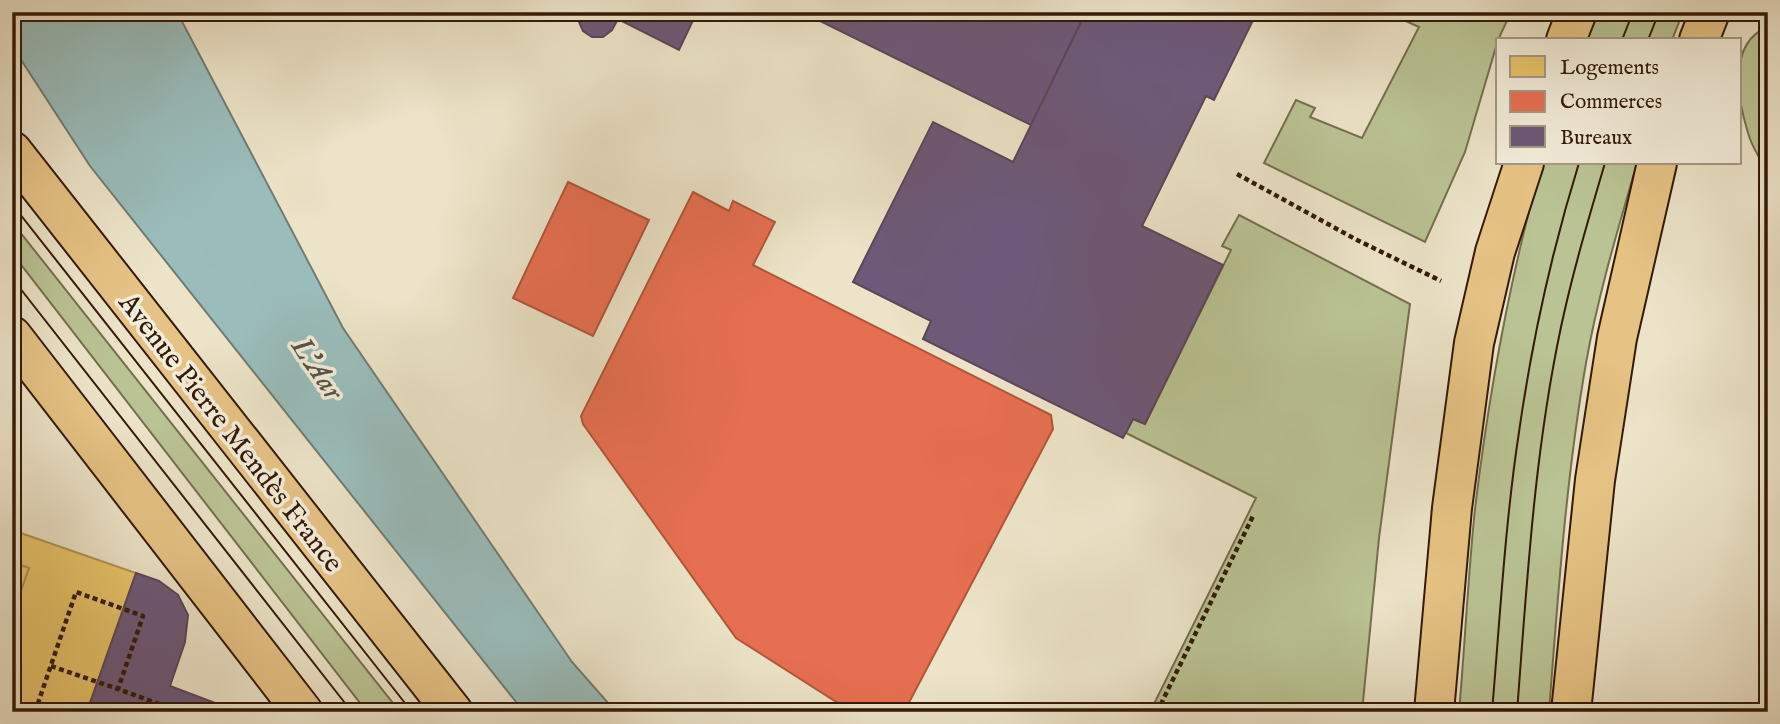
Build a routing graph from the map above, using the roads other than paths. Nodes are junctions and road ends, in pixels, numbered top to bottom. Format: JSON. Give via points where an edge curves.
{"nodes":[{"id":1,"x":1577,"y":12,"type":"edge"},
{"id":2,"x":1710,"y":12,"type":"edge"},
{"id":3,"x":1567,"y":38,"type":"edge"},
{"id":4,"x":1700,"y":38,"type":"edge"},
{"id":5,"x":12,"y":151,"type":"edge"},
{"id":6,"x":1524,"y":164,"type":"edge"},
{"id":7,"x":1657,"y":164,"type":"edge"},
{"id":8,"x":12,"y":336,"type":"edge"},
{"id":9,"x":303,"y":712,"type":"edge"},
{"id":10,"x":453,"y":712,"type":"edge"},
{"id":11,"x":1434,"y":712,"type":"edge"},
{"id":12,"x":1571,"y":712,"type":"edge"}],
"edges":[{"from":1,"to":3,"type":"main road"},
{"from":2,"to":4,"type":"main road"},
{"from":5,"to":10,"type":"main road","name":"Avenue Pierre Mendès France"},
{"from":6,"to":11,"type":"main road","via":[[1494,252],[1474,343],[1452,508]]},
{"from":7,"to":12,"type":"main road","via":[[1615,351],[1595,480]]},
{"from":8,"to":9,"type":"main road"}]}
